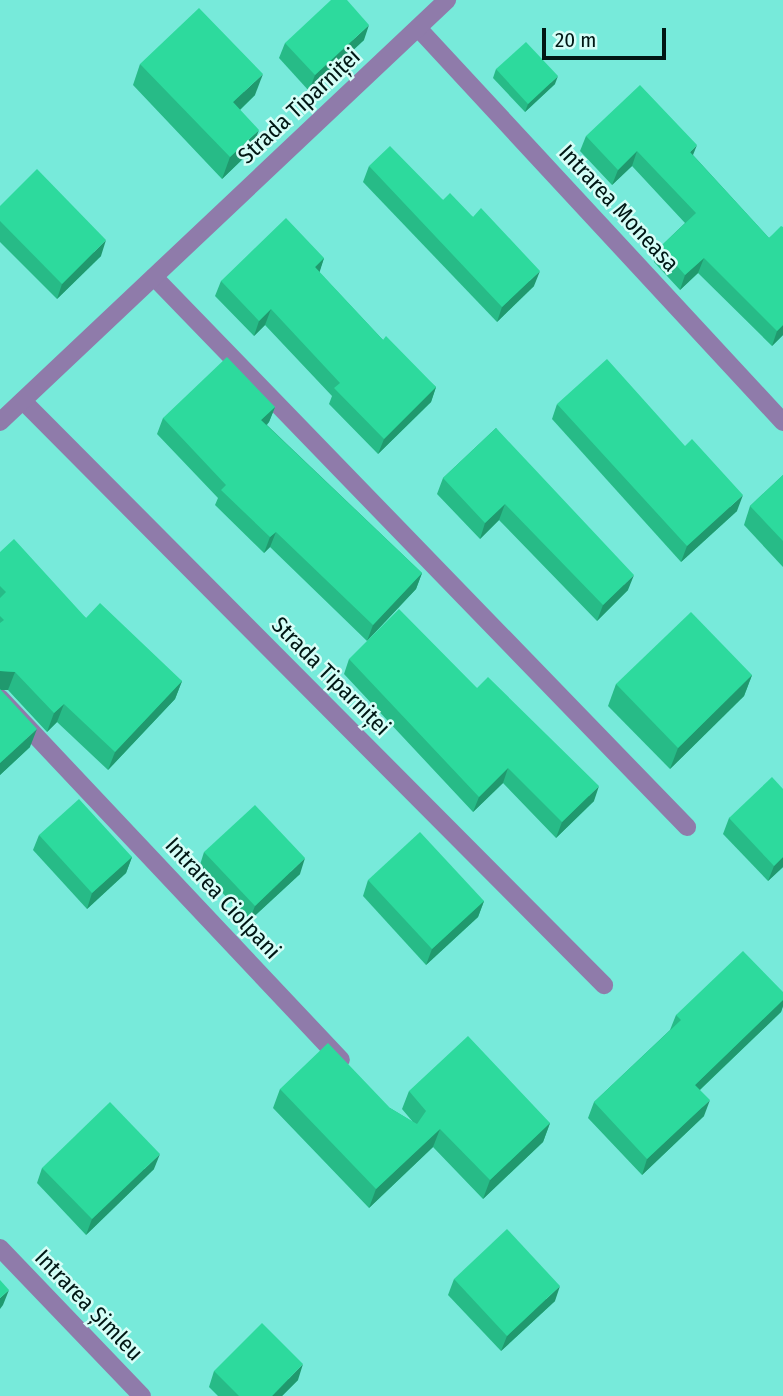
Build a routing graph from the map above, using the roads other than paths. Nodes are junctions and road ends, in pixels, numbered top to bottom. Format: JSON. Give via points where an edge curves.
{"nodes":[{"id":1,"x":447,"y":0,"type":"edge"},
{"id":2,"x":418,"y":28,"type":"junction"},
{"id":3,"x":154,"y":277,"type":"junction"},
{"id":4,"x":23,"y":401,"type":"junction"},
{"id":5,"x":0,"y":422,"type":"edge"},
{"id":6,"x":783,"y":422,"type":"edge"},
{"id":7,"x":0,"y":698,"type":"edge"},
{"id":8,"x":687,"y":827,"type":"dead end"},
{"id":9,"x":604,"y":985,"type":"dead end"},
{"id":10,"x":352,"y":1072,"type":"edge"},
{"id":11,"x":0,"y":1248,"type":"edge"},
{"id":12,"x":142,"y":1396,"type":"edge"}],
"edges":[{"from":1,"to":2,"type":"street","name":"Strada Tiparniței"},
{"from":2,"to":3,"type":"street","name":"Strada Tiparniței"},
{"from":2,"to":6,"type":"street","name":"Intrarea Moneasa"},
{"from":3,"to":4,"type":"street","name":"Strada Tiparniței"},
{"from":3,"to":8,"type":"street"},
{"from":4,"to":5,"type":"street","name":"Strada Tiparniței"},
{"from":4,"to":9,"type":"street","name":"Strada Tiparniței"},
{"from":7,"to":10,"type":"street","name":"Intrarea Ciolpani"},
{"from":11,"to":12,"type":"street","name":"Intrarea Șimleu"}]}
